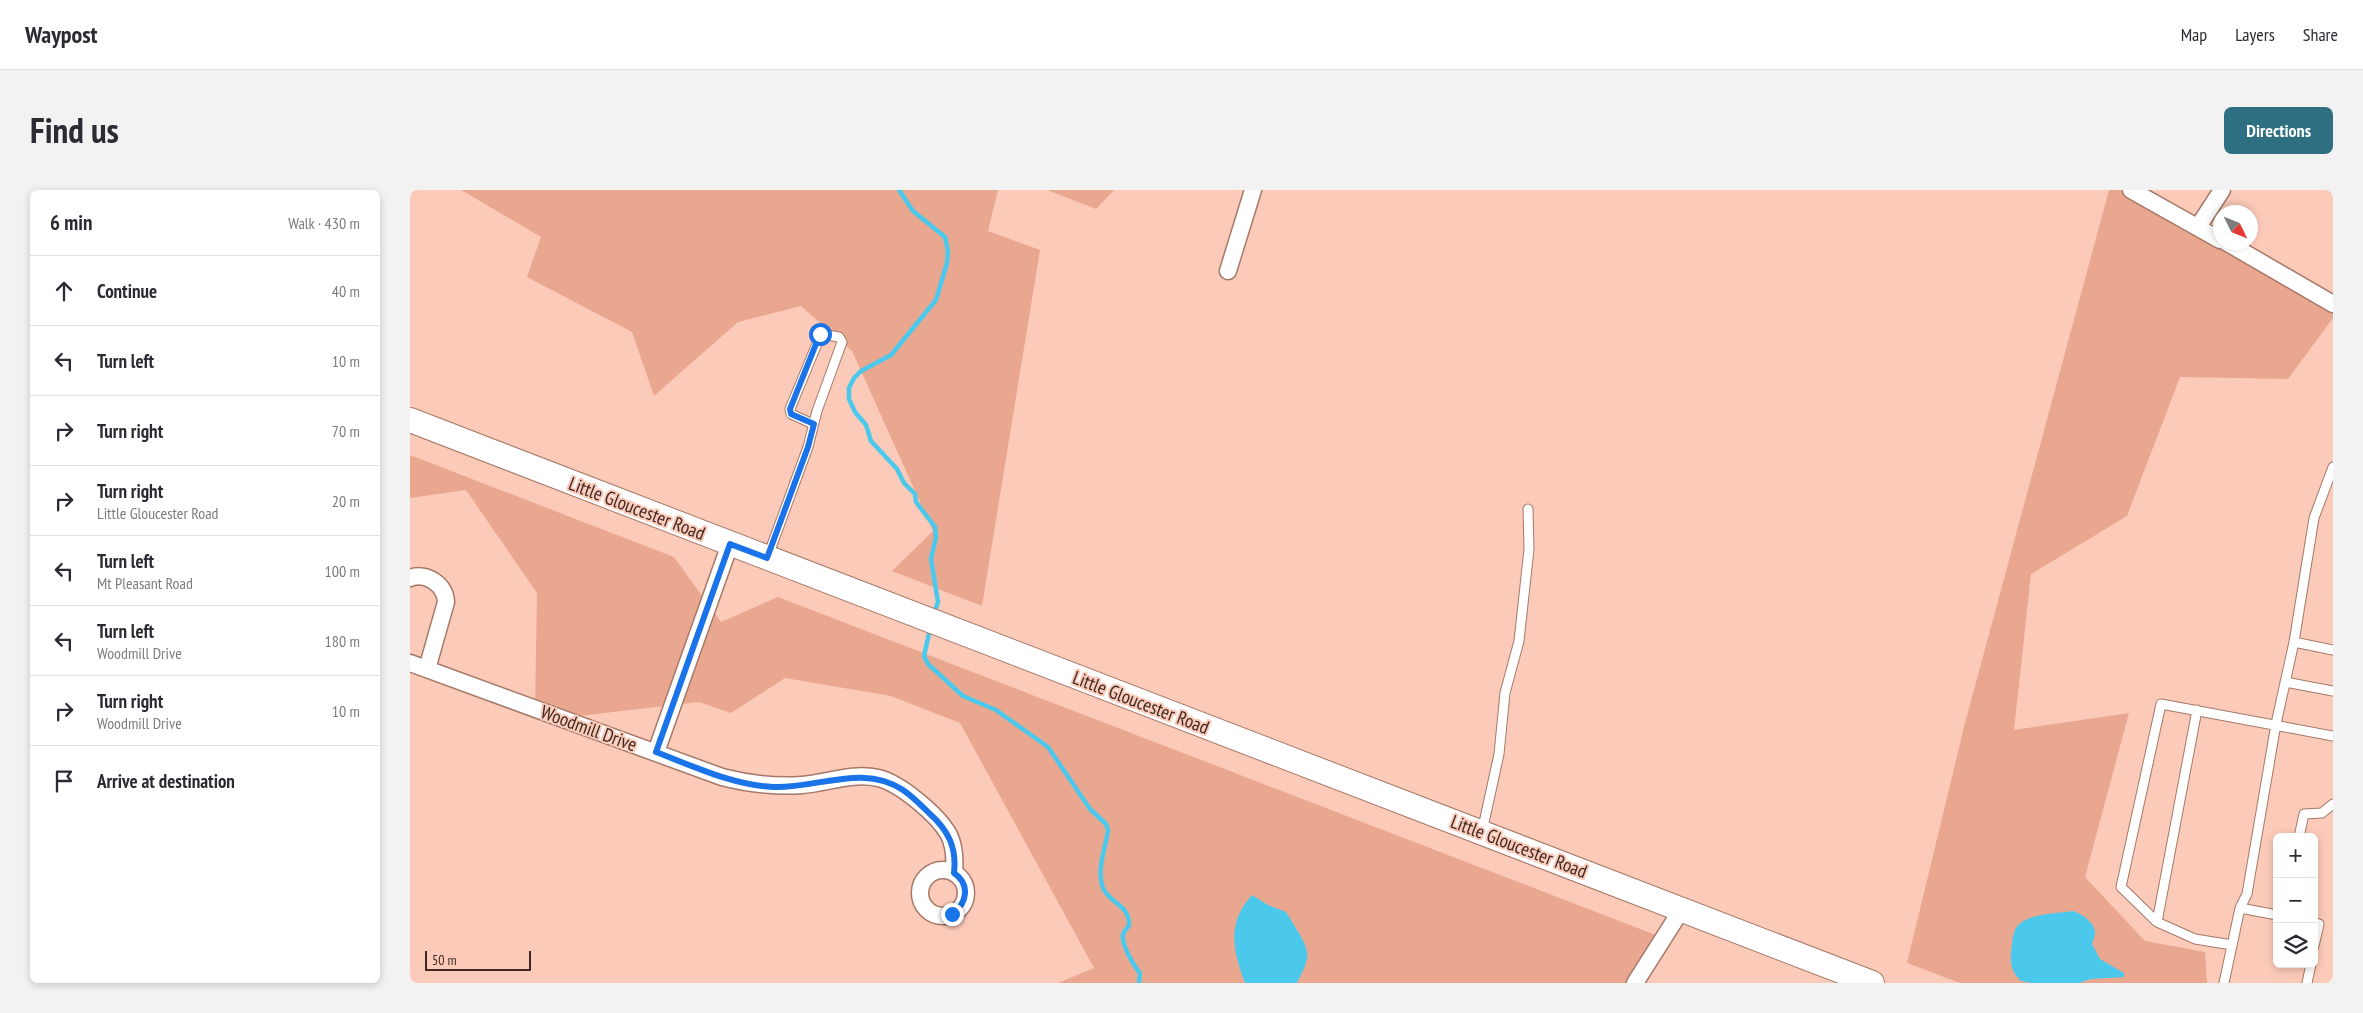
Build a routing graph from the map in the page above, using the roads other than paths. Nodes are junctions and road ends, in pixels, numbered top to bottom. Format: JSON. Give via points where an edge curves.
{"nodes":[{"id":1,"x":1253,"y":190,"type":"edge"},
{"id":2,"x":2131,"y":190,"type":"edge"},
{"id":3,"x":2222,"y":190,"type":"edge"},
{"id":4,"x":2198,"y":227,"type":"junction"},
{"id":5,"x":2213,"y":236,"type":"edge"},
{"id":6,"x":2240,"y":250,"type":"edge"},
{"id":7,"x":1228,"y":271,"type":"dead end"},
{"id":8,"x":2333,"y":304,"type":"edge"},
{"id":9,"x":410,"y":420,"type":"edge"},
{"id":10,"x":814,"y":424,"type":"junction"},
{"id":11,"x":2333,"y":467,"type":"edge"},
{"id":12,"x":1528,"y":509,"type":"dead end"},
{"id":13,"x":730,"y":544,"type":"junction"},
{"id":14,"x":767,"y":558,"type":"junction"},
{"id":15,"x":410,"y":578,"type":"edge"},
{"id":16,"x":2294,"y":642,"type":"junction"},
{"id":17,"x":2333,"y":650,"type":"edge"},
{"id":18,"x":410,"y":663,"type":"edge"},
{"id":19,"x":427,"y":669,"type":"junction"},
{"id":20,"x":2285,"y":682,"type":"junction"},
{"id":21,"x":2333,"y":691,"type":"edge"},
{"id":22,"x":2197,"y":710,"type":"junction"},
{"id":23,"x":2276,"y":724,"type":"junction"},
{"id":24,"x":2333,"y":736,"type":"edge"},
{"id":25,"x":656,"y":752,"type":"junction"},
{"id":26,"x":2333,"y":804,"type":"edge"},
{"id":27,"x":1482,"y":832,"type":"junction"},
{"id":28,"x":2300,"y":833,"type":"edge"},
{"id":29,"x":954,"y":873,"type":"dead end"},
{"id":30,"x":2240,"y":908,"type":"junction"},
{"id":31,"x":1682,"y":909,"type":"junction"},
{"id":32,"x":2273,"y":914,"type":"edge"},
{"id":33,"x":2158,"y":922,"type":"junction"},
{"id":34,"x":2232,"y":945,"type":"junction"},
{"id":35,"x":2310,"y":968,"type":"edge"},
{"id":36,"x":1635,"y":983,"type":"edge"},
{"id":37,"x":1872,"y":983,"type":"edge"},
{"id":38,"x":2224,"y":983,"type":"edge"},
{"id":39,"x":2307,"y":983,"type":"edge"}],
"edges":[{"from":1,"to":7,"type":"street"},
{"from":2,"to":4,"type":"street"},
{"from":3,"to":4,"type":"street"},
{"from":4,"to":5,"type":"street"},
{"from":6,"to":8,"type":"street"},
{"from":9,"to":13,"type":"street","name":"Little Gloucester Road"},
{"from":10,"to":10,"type":"lane","via":[[842,342],[839,337],[820,334],[790,409],[791,414]]},
{"from":10,"to":14,"type":"lane"},
{"from":11,"to":16,"type":"lane","via":[[2314,518]]},
{"from":12,"to":27,"type":"lane","via":[[1528,549],[1519,641],[1504,693],[1499,754]]},
{"from":13,"to":14,"type":"street","name":"Little Gloucester Road"},
{"from":13,"to":25,"type":"street"},
{"from":14,"to":27,"type":"street","name":"Little Gloucester Road"},
{"from":15,"to":19,"type":"street","via":[[420,574],[428,577],[446,594]]},
{"from":16,"to":17,"type":"lane"},
{"from":16,"to":20,"type":"lane"},
{"from":18,"to":19,"type":"street","name":"Woodmill Drive"},
{"from":19,"to":25,"type":"street","name":"Woodmill Drive"},
{"from":20,"to":21,"type":"lane"},
{"from":20,"to":23,"type":"lane"},
{"from":22,"to":23,"type":"lane"},
{"from":22,"to":33,"type":"lane"},
{"from":22,"to":33,"type":"lane","via":[[2161,704],[2121,887]]},
{"from":23,"to":24,"type":"lane"},
{"from":23,"to":30,"type":"lane","via":[[2247,894]]},
{"from":25,"to":29,"type":"street","name":"Woodmill Drive","via":[[722,777],[773,787],[846,777],[878,778],[903,789],[948,834],[954,854]]},
{"from":26,"to":28,"type":"lane","via":[[2322,813],[2304,814]]},
{"from":27,"to":31,"type":"street","name":"Little Gloucester Road"},
{"from":30,"to":32,"type":"lane"},
{"from":30,"to":34,"type":"lane"},
{"from":31,"to":36,"type":"street"},
{"from":31,"to":37,"type":"street","name":"Little Gloucester Road"},
{"from":33,"to":34,"type":"lane","via":[[2195,939]]},
{"from":34,"to":38,"type":"lane"},
{"from":35,"to":39,"type":"lane"}]}
